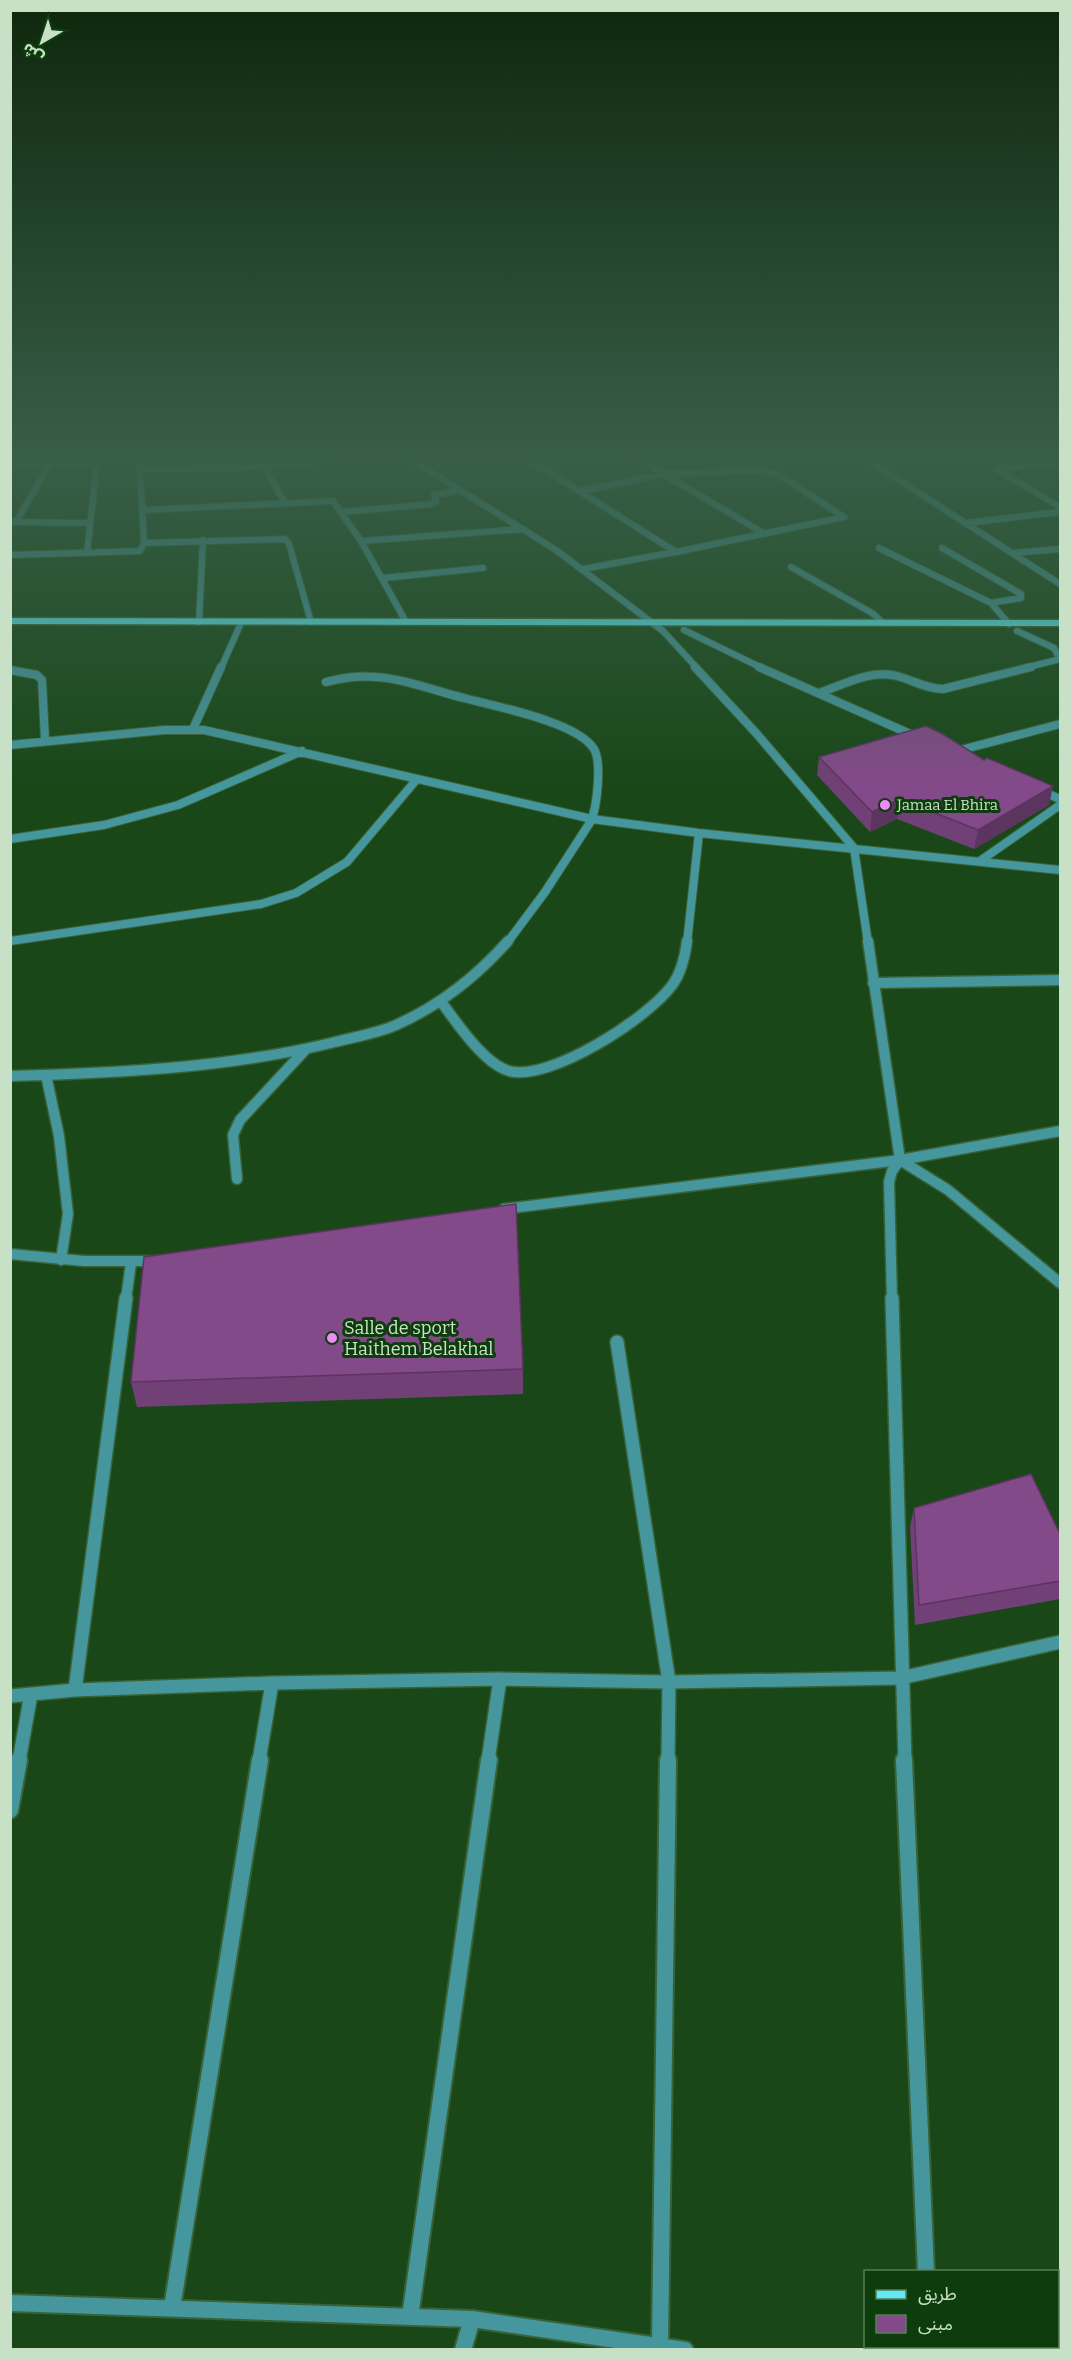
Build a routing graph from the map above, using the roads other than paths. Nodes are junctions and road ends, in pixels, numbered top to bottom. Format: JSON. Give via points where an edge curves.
{"nodes":[{"id":1,"x":201,"y":565,"type":"edge"},
{"id":2,"x":295,"y":565,"type":"edge"},
{"id":3,"x":375,"y":565,"type":"edge"},
{"id":4,"x":578,"y":565,"type":"edge"},
{"id":5,"x":605,"y":565,"type":"edge"},
{"id":6,"x":914,"y":565,"type":"edge"},
{"id":7,"x":971,"y":565,"type":"edge"},
{"id":8,"x":1032,"y":565,"type":"edge"},
{"id":9,"x":791,"y":567,"type":"dead end"},
{"id":10,"x":483,"y":568,"type":"dead end"},
{"id":11,"x":584,"y":569,"type":"junction"},
{"id":12,"x":383,"y":578,"type":"junction"},
{"id":13,"x":1060,"y":584,"type":"edge"},
{"id":14,"x":991,"y":603,"type":"junction"},
{"id":15,"x":10,"y":621,"type":"edge"},
{"id":16,"x":199,"y":622,"type":"junction"},
{"id":17,"x":311,"y":622,"type":"junction"},
{"id":18,"x":406,"y":622,"type":"junction"},
{"id":19,"x":654,"y":622,"type":"junction"},
{"id":20,"x":882,"y":622,"type":"junction"},
{"id":21,"x":1060,"y":623,"type":"edge"},
{"id":22,"x":1013,"y":627,"type":"junction"},
{"id":23,"x":239,"y":628,"type":"junction"},
{"id":24,"x":10,"y":630,"type":"edge"},
{"id":25,"x":684,"y":630,"type":"junction"},
{"id":26,"x":663,"y":631,"type":"junction"},
{"id":27,"x":1060,"y":631,"type":"edge"},
{"id":28,"x":10,"y":670,"type":"edge"},
{"id":29,"x":326,"y":682,"type":"dead end"},
{"id":30,"x":819,"y":693,"type":"junction"},
{"id":31,"x":1060,"y":724,"type":"edge"},
{"id":32,"x":193,"y":729,"type":"junction"},
{"id":33,"x":45,"y":740,"type":"junction"},
{"id":34,"x":931,"y":743,"type":"edge"},
{"id":35,"x":10,"y":745,"type":"edge"},
{"id":36,"x":941,"y":747,"type":"edge"},
{"id":37,"x":303,"y":751,"type":"junction"},
{"id":38,"x":952,"y":752,"type":"junction"},
{"id":39,"x":962,"y":756,"type":"edge"},
{"id":40,"x":417,"y":779,"type":"junction"},
{"id":41,"x":1031,"y":787,"type":"edge"},
{"id":42,"x":1060,"y":799,"type":"edge"},
{"id":43,"x":1060,"y":805,"type":"edge"},
{"id":44,"x":592,"y":819,"type":"junction"},
{"id":45,"x":699,"y":833,"type":"junction"},
{"id":46,"x":10,"y":839,"type":"edge"},
{"id":47,"x":854,"y":848,"type":"junction"},
{"id":48,"x":980,"y":861,"type":"junction"},
{"id":49,"x":1060,"y":870,"type":"edge"},
{"id":50,"x":10,"y":941,"type":"edge"},
{"id":51,"x":1060,"y":980,"type":"edge"},
{"id":52,"x":873,"y":983,"type":"junction"},
{"id":53,"x":442,"y":1003,"type":"junction"},
{"id":54,"x":306,"y":1049,"type":"junction"},
{"id":55,"x":10,"y":1076,"type":"edge"},
{"id":56,"x":46,"y":1076,"type":"junction"},
{"id":57,"x":1060,"y":1131,"type":"edge"},
{"id":58,"x":900,"y":1160,"type":"junction"},
{"id":59,"x":237,"y":1179,"type":"dead end"},
{"id":60,"x":491,"y":1211,"type":"edge"},
{"id":61,"x":10,"y":1254,"type":"edge"},
{"id":62,"x":61,"y":1260,"type":"junction"},
{"id":63,"x":166,"y":1260,"type":"edge"},
{"id":64,"x":131,"y":1263,"type":"junction"},
{"id":65,"x":1060,"y":1283,"type":"edge"},
{"id":66,"x":617,"y":1342,"type":"dead end"},
{"id":67,"x":1060,"y":1642,"type":"edge"},
{"id":68,"x":901,"y":1678,"type":"junction"},
{"id":69,"x":500,"y":1679,"type":"junction"},
{"id":70,"x":669,"y":1682,"type":"junction"},
{"id":71,"x":272,"y":1683,"type":"junction"},
{"id":72,"x":75,"y":1690,"type":"junction"},
{"id":73,"x":31,"y":1694,"type":"junction"},
{"id":74,"x":10,"y":1696,"type":"edge"},
{"id":75,"x":10,"y":1810,"type":"edge"},
{"id":76,"x":926,"y":2270,"type":"edge"},
{"id":77,"x":10,"y":2303,"type":"edge"},
{"id":78,"x":172,"y":2308,"type":"junction"},
{"id":79,"x":410,"y":2317,"type":"junction"},
{"id":80,"x":472,"y":2319,"type":"junction"},
{"id":81,"x":660,"y":2344,"type":"junction"},
{"id":82,"x":463,"y":2349,"type":"edge"},
{"id":83,"x":685,"y":2349,"type":"edge"}],
"edges":[{"from":1,"to":16,"type":"street"},
{"from":2,"to":17,"type":"street"},
{"from":3,"to":12,"type":"street"},
{"from":4,"to":11,"type":"street"},
{"from":5,"to":11,"type":"street"},
{"from":6,"to":14,"type":"street"},
{"from":7,"to":14,"type":"street","via":[[1021,594],[1014,601]]},
{"from":8,"to":13,"type":"street"},
{"from":9,"to":20,"type":"street"},
{"from":10,"to":12,"type":"street"},
{"from":11,"to":19,"type":"street"},
{"from":12,"to":18,"type":"street"},
{"from":14,"to":22,"type":"street"},
{"from":15,"to":16,"type":"main road"},
{"from":16,"to":23,"type":"main road"},
{"from":17,"to":18,"type":"main road"},
{"from":17,"to":23,"type":"main road"},
{"from":18,"to":19,"type":"main road"},
{"from":19,"to":20,"type":"main road"},
{"from":19,"to":26,"type":"street"},
{"from":20,"to":22,"type":"main road"},
{"from":21,"to":22,"type":"main road"},
{"from":22,"to":25,"type":"main road"},
{"from":22,"to":27,"type":"main road"},
{"from":22,"to":30,"type":"street","via":[[1054,648],[1060,658],[943,689],[879,674]]},
{"from":23,"to":24,"type":"main road"},
{"from":23,"to":26,"type":"main road"},
{"from":23,"to":32,"type":"street"},
{"from":25,"to":26,"type":"main road"},
{"from":25,"to":30,"type":"street"},
{"from":26,"to":47,"type":"street"},
{"from":28,"to":33,"type":"street","via":[[37,675],[42,680]]},
{"from":29,"to":44,"type":"street","via":[[344,676],[401,681],[520,713],[581,736],[598,755]]},
{"from":30,"to":34,"type":"street"},
{"from":31,"to":38,"type":"street"},
{"from":32,"to":33,"type":"street"},
{"from":32,"to":37,"type":"street"},
{"from":33,"to":35,"type":"street"},
{"from":36,"to":38,"type":"street"},
{"from":37,"to":40,"type":"street"},
{"from":37,"to":46,"type":"street","via":[[178,805],[104,825]]},
{"from":38,"to":39,"type":"street"},
{"from":40,"to":44,"type":"street"},
{"from":40,"to":50,"type":"street","via":[[360,848],[296,893],[261,904]]},
{"from":41,"to":42,"type":"street"},
{"from":43,"to":48,"type":"street"},
{"from":44,"to":45,"type":"street"},
{"from":44,"to":53,"type":"street","via":[[535,910],[502,951]]},
{"from":45,"to":47,"type":"street"},
{"from":45,"to":53,"type":"street","via":[[682,970],[648,1011],[618,1034],[556,1064],[515,1072],[501,1067],[479,1048]]},
{"from":47,"to":48,"type":"street"},
{"from":47,"to":52,"type":"street"},
{"from":48,"to":49,"type":"street"},
{"from":51,"to":52,"type":"street"},
{"from":52,"to":58,"type":"street"},
{"from":53,"to":54,"type":"street","via":[[396,1025]]},
{"from":54,"to":56,"type":"street"},
{"from":54,"to":59,"type":"street","via":[[240,1120],[233,1135]]},
{"from":55,"to":56,"type":"street"},
{"from":56,"to":62,"type":"street","via":[[59,1136],[68,1214]]},
{"from":57,"to":58,"type":"street"},
{"from":58,"to":60,"type":"street"},
{"from":58,"to":65,"type":"street","via":[[948,1190]]},
{"from":58,"to":68,"type":"street","via":[[889,1182]]},
{"from":61,"to":62,"type":"street"},
{"from":62,"to":64,"type":"street"},
{"from":63,"to":64,"type":"street"},
{"from":64,"to":72,"type":"street"},
{"from":66,"to":70,"type":"street"},
{"from":67,"to":68,"type":"street"},
{"from":68,"to":70,"type":"street"},
{"from":68,"to":76,"type":"street"},
{"from":69,"to":70,"type":"street"},
{"from":69,"to":71,"type":"street"},
{"from":69,"to":79,"type":"street"},
{"from":70,"to":81,"type":"street"},
{"from":71,"to":72,"type":"street"},
{"from":71,"to":78,"type":"street"},
{"from":72,"to":73,"type":"street"},
{"from":73,"to":74,"type":"street"},
{"from":73,"to":75,"type":"street"},
{"from":77,"to":78,"type":"street"},
{"from":78,"to":79,"type":"street"},
{"from":79,"to":80,"type":"street"},
{"from":80,"to":81,"type":"street"},
{"from":80,"to":82,"type":"street"},
{"from":81,"to":83,"type":"street"}]}
